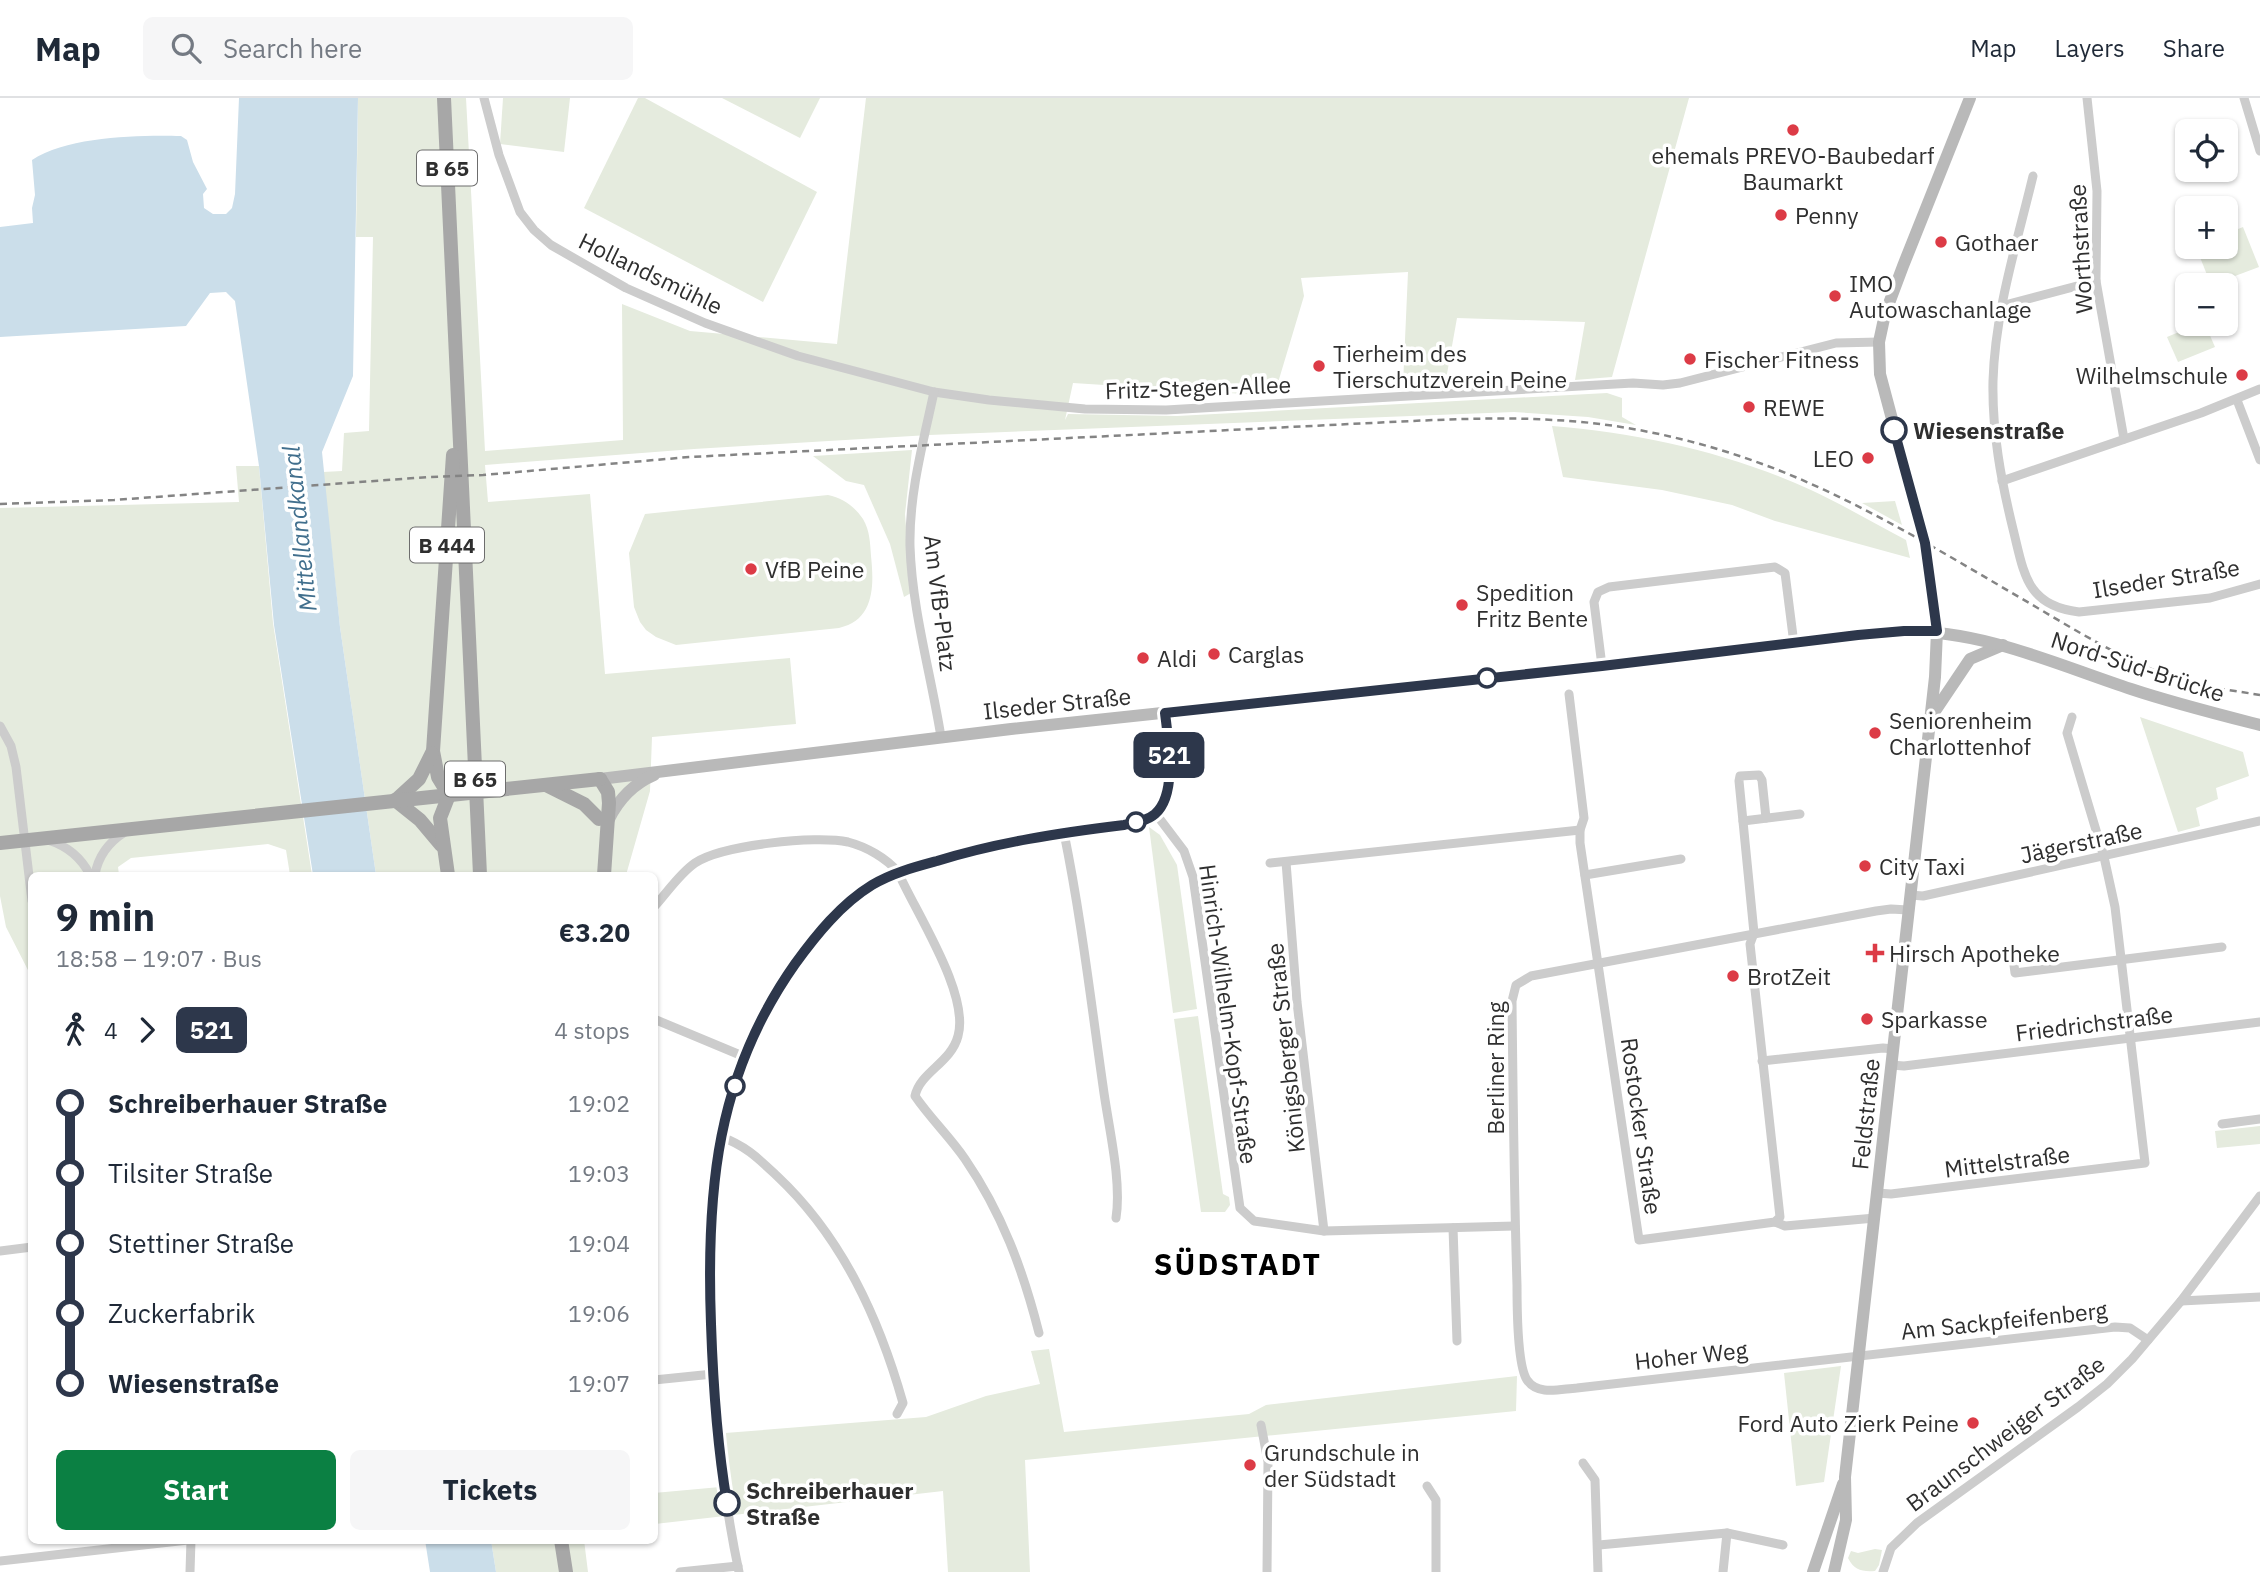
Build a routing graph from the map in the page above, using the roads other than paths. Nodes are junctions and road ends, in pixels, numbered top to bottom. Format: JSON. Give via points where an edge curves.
{"nodes":[{"id":1,"x":444,"y":98,"type":"edge"},
{"id":2,"x":484,"y":98,"type":"edge"},
{"id":3,"x":1970,"y":98,"type":"edge"},
{"id":4,"x":2087,"y":98,"type":"edge"},
{"id":5,"x":2244,"y":98,"type":"edge"},
{"id":6,"x":2260,"y":151,"type":"edge"},
{"id":7,"x":2033,"y":176,"type":"dead end"},
{"id":8,"x":2095,"y":281,"type":"junction"},
{"id":9,"x":2001,"y":306,"type":"junction"},
{"id":10,"x":1879,"y":342,"type":"junction"},
{"id":11,"x":457,"y":387,"type":"junction"},
{"id":12,"x":2260,"y":389,"type":"edge"},
{"id":13,"x":934,"y":392,"type":"junction"},
{"id":14,"x":2237,"y":400,"type":"junction"},
{"id":15,"x":2124,"y":439,"type":"junction"},
{"id":16,"x":2260,"y":460,"type":"edge"},
{"id":17,"x":2002,"y":481,"type":"junction"},
{"id":18,"x":2260,"y":584,"type":"edge"},
{"id":19,"x":1937,"y":631,"type":"junction"},
{"id":20,"x":1794,"y":644,"type":"junction"},
{"id":21,"x":2003,"y":645,"type":"junction"},
{"id":22,"x":1602,"y":666,"type":"junction"},
{"id":23,"x":1569,"y":694,"type":"dead end"},
{"id":24,"x":1165,"y":713,"type":"junction"},
{"id":25,"x":2072,"y":717,"type":"dead end"},
{"id":26,"x":1929,"y":720,"type":"junction"},
{"id":27,"x":2260,"y":725,"type":"edge"},
{"id":28,"x":0,"y":726,"type":"edge"},
{"id":29,"x":941,"y":737,"type":"junction"},
{"id":30,"x":433,"y":751,"type":"junction"},
{"id":31,"x":660,"y":772,"type":"junction"},
{"id":32,"x":600,"y":779,"type":"junction"},
{"id":33,"x":545,"y":785,"type":"junction"},
{"id":34,"x":449,"y":795,"type":"junction"},
{"id":35,"x":395,"y":800,"type":"junction"},
{"id":36,"x":1156,"y":814,"type":"junction"},
{"id":37,"x":1800,"y":814,"type":"dead end"},
{"id":38,"x":1766,"y":818,"type":"junction"},
{"id":39,"x":604,"y":819,"type":"junction"},
{"id":40,"x":1743,"y":821,"type":"junction"},
{"id":41,"x":2260,"y":821,"type":"edge"},
{"id":42,"x":129,"y":830,"type":"junction"},
{"id":43,"x":1580,"y":830,"type":"junction"},
{"id":44,"x":1064,"y":833,"type":"junction"},
{"id":45,"x":43,"y":839,"type":"junction"},
{"id":46,"x":0,"y":843,"type":"edge"},
{"id":47,"x":444,"y":850,"type":"junction"},
{"id":48,"x":2104,"y":857,"type":"junction"},
{"id":49,"x":1681,"y":859,"type":"dead end"},
{"id":50,"x":1286,"y":862,"type":"junction"},
{"id":51,"x":1270,"y":863,"type":"dead end"},
{"id":52,"x":91,"y":872,"type":"edge"},
{"id":53,"x":94,"y":872,"type":"edge"},
{"id":54,"x":447,"y":872,"type":"edge"},
{"id":55,"x":480,"y":872,"type":"edge"},
{"id":56,"x":604,"y":872,"type":"edge"},
{"id":57,"x":898,"y":872,"type":"junction"},
{"id":58,"x":1585,"y":875,"type":"junction"},
{"id":59,"x":28,"y":878,"type":"edge"},
{"id":60,"x":1910,"y":895,"type":"junction"},
{"id":61,"x":658,"y":903,"type":"edge"},
{"id":62,"x":1908,"y":910,"type":"junction"},
{"id":63,"x":1754,"y":933,"type":"junction"},
{"id":64,"x":2222,"y":947,"type":"dead end"},
{"id":65,"x":2012,"y":948,"type":"dead end"},
{"id":66,"x":2122,"y":960,"type":"junction"},
{"id":67,"x":1599,"y":965,"type":"junction"},
{"id":68,"x":658,"y":1021,"type":"edge"},
{"id":69,"x":2260,"y":1022,"type":"edge"},
{"id":70,"x":2132,"y":1038,"type":"junction"},
{"id":71,"x":1893,"y":1049,"type":"junction"},
{"id":72,"x":745,"y":1057,"type":"junction"},
{"id":73,"x":1762,"y":1062,"type":"junction"},
{"id":74,"x":1891,"y":1065,"type":"junction"},
{"id":75,"x":2260,"y":1119,"type":"edge"},
{"id":76,"x":2222,"y":1124,"type":"dead end"},
{"id":77,"x":721,"y":1137,"type":"junction"},
{"id":78,"x":1878,"y":1193,"type":"junction"},
{"id":79,"x":2260,"y":1196,"type":"edge"},
{"id":80,"x":1116,"y":1218,"type":"dead end"},
{"id":81,"x":1875,"y":1218,"type":"junction"},
{"id":82,"x":1775,"y":1222,"type":"junction"},
{"id":83,"x":1515,"y":1226,"type":"junction"},
{"id":84,"x":1453,"y":1227,"type":"junction"},
{"id":85,"x":1324,"y":1231,"type":"junction"},
{"id":86,"x":28,"y":1248,"type":"edge"},
{"id":87,"x":0,"y":1251,"type":"edge"},
{"id":88,"x":2260,"y":1297,"type":"edge"},
{"id":89,"x":2181,"y":1301,"type":"junction"},
{"id":90,"x":1039,"y":1333,"type":"dead end"},
{"id":91,"x":2148,"y":1340,"type":"junction"},
{"id":92,"x":1457,"y":1341,"type":"dead end"},
{"id":93,"x":1861,"y":1354,"type":"junction"},
{"id":94,"x":713,"y":1374,"type":"junction"},
{"id":95,"x":658,"y":1380,"type":"edge"},
{"id":96,"x":1529,"y":1382,"type":"joint"},
{"id":97,"x":897,"y":1414,"type":"dead end"},
{"id":98,"x":1261,"y":1425,"type":"dead end"},
{"id":99,"x":1583,"y":1463,"type":"dead end"},
{"id":100,"x":1845,"y":1477,"type":"junction"},
{"id":101,"x":1427,"y":1486,"type":"dead end"},
{"id":102,"x":1727,"y":1533,"type":"junction"},
{"id":103,"x":153,"y":1544,"type":"edge"},
{"id":104,"x":189,"y":1544,"type":"edge"},
{"id":105,"x":562,"y":1544,"type":"edge"},
{"id":106,"x":1599,"y":1545,"type":"junction"},
{"id":107,"x":1783,"y":1545,"type":"dead end"},
{"id":108,"x":0,"y":1561,"type":"edge"},
{"id":109,"x":738,"y":1569,"type":"edge"},
{"id":110,"x":190,"y":1572,"type":"edge"},
{"id":111,"x":566,"y":1572,"type":"edge"},
{"id":112,"x":680,"y":1572,"type":"edge"},
{"id":113,"x":1267,"y":1572,"type":"edge"},
{"id":114,"x":1436,"y":1572,"type":"edge"},
{"id":115,"x":1598,"y":1572,"type":"edge"},
{"id":116,"x":1723,"y":1572,"type":"edge"},
{"id":117,"x":1813,"y":1572,"type":"edge"},
{"id":118,"x":1834,"y":1572,"type":"edge"},
{"id":119,"x":1883,"y":1572,"type":"edge"}],
"edges":[{"from":1,"to":11,"type":"main road","number":"B 65"},
{"from":2,"to":13,"type":"street","name":"Hollandsmühle","via":[[520,212],[551,245],[626,288],[715,327],[798,356]]},
{"from":3,"to":10,"type":"street","via":[[1885,314]]},
{"from":4,"to":8,"type":"street","name":"Worthstraße","via":[[2097,191]]},
{"from":5,"to":6,"type":"street"},
{"from":7,"to":9,"type":"street"},
{"from":8,"to":9,"type":"street"},
{"from":8,"to":15,"type":"street","name":"Worthstraße"},
{"from":9,"to":17,"type":"street","via":[[1993,379],[1994,432]]},
{"from":10,"to":13,"type":"street","name":"Fritz-Stegen-Allee","via":[[1836,343],[1663,385],[1633,383],[1166,410],[1085,409]]},
{"from":10,"to":19,"type":"street","via":[[1880,374],[1925,543]]},
{"from":11,"to":30,"type":"main road","number":"B 444"},
{"from":11,"to":55,"type":"main road","number":"B 65"},
{"from":12,"to":14,"type":"street"},
{"from":13,"to":29,"type":"street","name":"Am VfB-Platz","via":[[919,455],[910,542]]},
{"from":14,"to":15,"type":"street"},
{"from":14,"to":16,"type":"street"},
{"from":15,"to":17,"type":"street"},
{"from":17,"to":18,"type":"street","name":"Ilseder Straße","via":[[2024,571],[2034,592],[2049,605],[2079,612],[2210,598]]},
{"from":19,"to":20,"type":"street","name":"Ilseder Straße"},
{"from":19,"to":21,"type":"street","name":"Nord-Süd-Brücke"},
{"from":19,"to":26,"type":"street","name":"Feldstraße"},
{"from":20,"to":22,"type":"street","name":"Ilseder Straße"},
{"from":20,"to":22,"type":"street","via":[[1785,573],[1775,567],[1598,592],[1594,602]]},
{"from":21,"to":26,"type":"street","via":[[1970,659]]},
{"from":21,"to":27,"type":"street","name":"Nord-Süd-Brücke","via":[[2133,690]]},
{"from":22,"to":24,"type":"street","name":"Ilseder Straße"},
{"from":23,"to":43,"type":"street","via":[[1584,818]]},
{"from":24,"to":29,"type":"street","name":"Ilseder Straße"},
{"from":24,"to":36,"type":"street","via":[[1170,768],[1164,801]]},
{"from":25,"to":48,"type":"street","via":[[2067,733]]},
{"from":26,"to":60,"type":"street","name":"Feldstraße"},
{"from":28,"to":59,"type":"street","via":[[14,756]]},
{"from":29,"to":31,"type":"street","name":"Ilseder Straße"},
{"from":30,"to":34,"type":"main road","via":[[438,777]]},
{"from":30,"to":35,"type":"main road","via":[[419,779]]},
{"from":31,"to":32,"type":"street","name":"Ilseder Straße"},
{"from":31,"to":39,"type":"street","via":[[635,786]]},
{"from":32,"to":33,"type":"main road"},
{"from":32,"to":39,"type":"main road","via":[[608,792]]},
{"from":33,"to":34,"type":"main road"},
{"from":33,"to":39,"type":"main road"},
{"from":34,"to":35,"type":"main road"},
{"from":34,"to":47,"type":"main road","via":[[440,818]]},
{"from":35,"to":42,"type":"main road"},
{"from":35,"to":47,"type":"main road","via":[[427,826]]},
{"from":36,"to":44,"type":"street","via":[[1124,825]]},
{"from":36,"to":85,"type":"street","name":"Hinrich-Wilhelm-Kopf-Straße","via":[[1184,852],[1193,877],[1240,1208],[1254,1221]]},
{"from":37,"to":38,"type":"street"},
{"from":38,"to":40,"type":"street"},
{"from":38,"to":40,"type":"street","via":[[1762,780],[1759,775],[1746,774],[1739,782]]},
{"from":39,"to":56,"type":"main road"},
{"from":40,"to":63,"type":"street"},
{"from":41,"to":48,"type":"street","name":"Jägerstraße"},
{"from":42,"to":45,"type":"main road"},
{"from":42,"to":53,"type":"street","via":[[108,845]]},
{"from":43,"to":50,"type":"street"},
{"from":43,"to":58,"type":"street"},
{"from":44,"to":57,"type":"street","via":[[996,844]]},
{"from":44,"to":80,"type":"street","via":[[1113,1160]]},
{"from":45,"to":46,"type":"main road"},
{"from":45,"to":52,"type":"street","via":[[68,848]]},
{"from":47,"to":54,"type":"main road"},
{"from":48,"to":60,"type":"street","name":"Jägerstraße"},
{"from":48,"to":66,"type":"street"},
{"from":49,"to":58,"type":"street"},
{"from":50,"to":51,"type":"street"},
{"from":50,"to":85,"type":"street","name":"Königsberger Straße"},
{"from":57,"to":61,"type":"street","via":[[872,852],[846,842],[750,846],[697,862]]},
{"from":57,"to":72,"type":"street","via":[[859,894],[807,947],[769,1005]]},
{"from":57,"to":90,"type":"street","via":[[949,977],[960,1023],[954,1047],[917,1085],[915,1096],[966,1160],[999,1215],[1018,1260]]},
{"from":58,"to":67,"type":"street"},
{"from":60,"to":62,"type":"street","name":"Feldstraße"},
{"from":62,"to":63,"type":"street","name":"Berliner Ring","via":[[1876,911]]},
{"from":62,"to":71,"type":"street","name":"Feldstraße"},
{"from":63,"to":67,"type":"street","name":"Berliner Ring"},
{"from":63,"to":73,"type":"street","via":[[1750,944]]},
{"from":64,"to":66,"type":"street"},
{"from":65,"to":66,"type":"street","via":[[2015,973]]},
{"from":66,"to":70,"type":"street"},
{"from":67,"to":82,"type":"street","name":"Rostocker Straße","via":[[1639,1240]]},
{"from":67,"to":83,"type":"street","name":"Berliner Ring","via":[[1531,975],[1514,989]]},
{"from":68,"to":72,"type":"street"},
{"from":69,"to":70,"type":"street","name":"Friedrichstraße"},
{"from":70,"to":74,"type":"street","name":"Friedrichstraße"},
{"from":70,"to":78,"type":"street","name":"Mittelstraße","via":[[2146,1159],[2141,1165]]},
{"from":71,"to":73,"type":"street"},
{"from":71,"to":74,"type":"street","name":"Feldstraße"},
{"from":72,"to":77,"type":"street"},
{"from":73,"to":82,"type":"street","via":[[1780,1217]]},
{"from":74,"to":78,"type":"street","name":"Feldstraße"},
{"from":75,"to":76,"type":"street"},
{"from":77,"to":94,"type":"street","via":[[710,1213]]},
{"from":77,"to":97,"type":"street","via":[[750,1151],[787,1185],[840,1253],[889,1356],[904,1403]]},
{"from":78,"to":81,"type":"street","name":"Feldstraße"},
{"from":79,"to":89,"type":"street","name":"Braunschweiger Straße"},
{"from":81,"to":82,"type":"street","name":"Rostocker Straße","via":[[1785,1226]]},
{"from":81,"to":93,"type":"street","name":"Feldstraße"},
{"from":83,"to":84,"type":"street"},
{"from":83,"to":96,"type":"street","name":"Berliner Ring","via":[[1523,1372]]},
{"from":84,"to":85,"type":"street"},
{"from":84,"to":92,"type":"street"},
{"from":86,"to":87,"type":"street"},
{"from":88,"to":89,"type":"street"},
{"from":89,"to":91,"type":"street","name":"Braunschweiger Straße"},
{"from":91,"to":93,"type":"street","name":"Am Sackpfeifenberg","via":[[2130,1328],[2115,1327]]},
{"from":91,"to":119,"type":"street","name":"Braunschweiger Straße","via":[[2078,1407],[1917,1523],[1891,1548]]},
{"from":93,"to":96,"type":"street","name":"Hoher Weg","via":[[1542,1391]]},
{"from":93,"to":100,"type":"street","name":"Feldstraße"},
{"from":94,"to":95,"type":"street"},
{"from":94,"to":109,"type":"street"},
{"from":98,"to":113,"type":"street","via":[[1268,1462]]},
{"from":99,"to":106,"type":"street","via":[[1595,1480]]},
{"from":100,"to":117,"type":"street","name":"Feldstraße"},
{"from":100,"to":118,"type":"street","name":"Feldstraße","via":[[1846,1520]]},
{"from":101,"to":114,"type":"street","via":[[1437,1500]]},
{"from":102,"to":106,"type":"street"},
{"from":102,"to":107,"type":"street"},
{"from":102,"to":116,"type":"street"},
{"from":103,"to":108,"type":"street"},
{"from":104,"to":110,"type":"street"},
{"from":105,"to":111,"type":"main road"},
{"from":106,"to":115,"type":"street"},
{"from":109,"to":112,"type":"street"}]}
